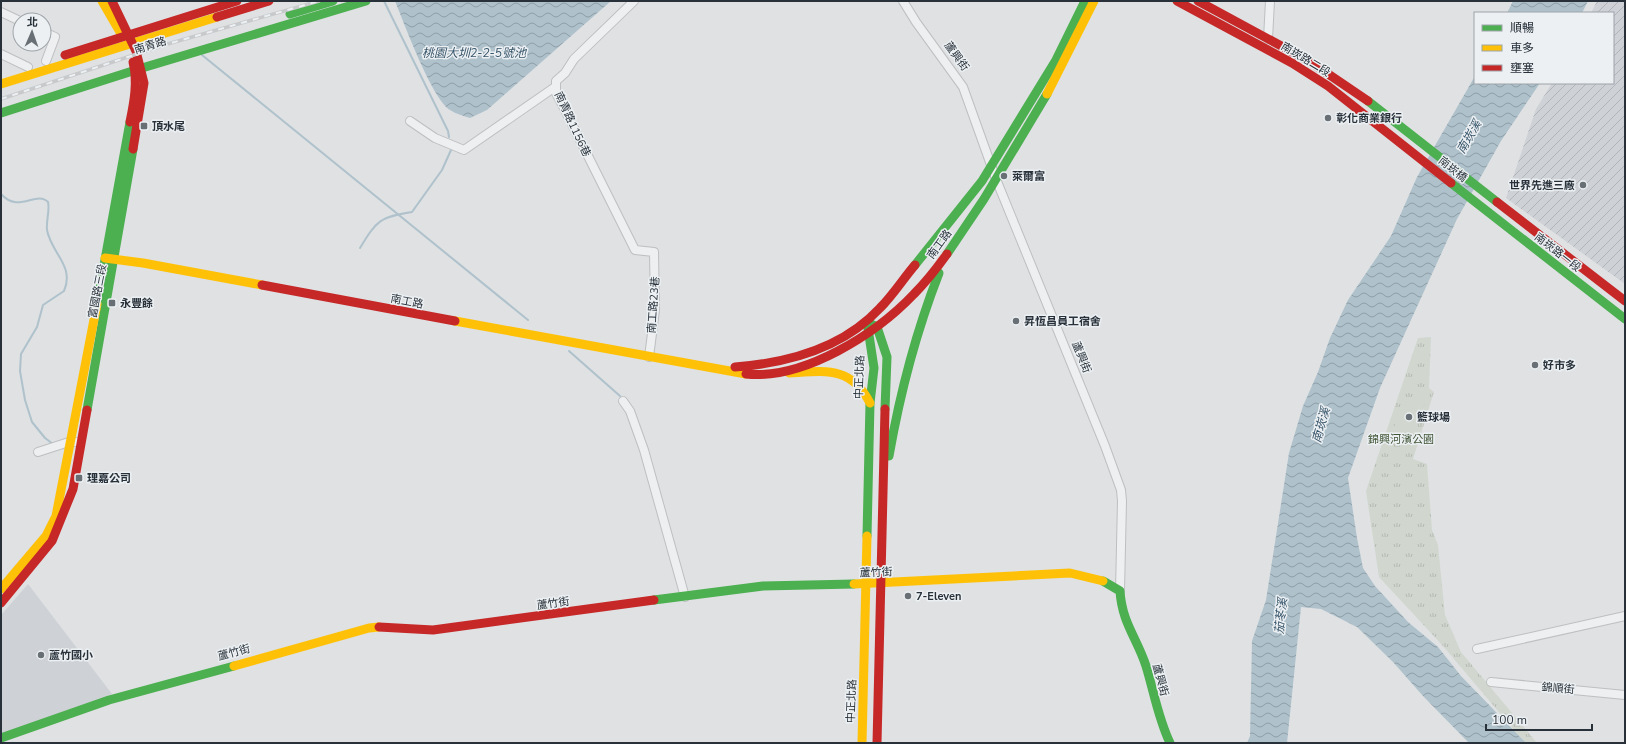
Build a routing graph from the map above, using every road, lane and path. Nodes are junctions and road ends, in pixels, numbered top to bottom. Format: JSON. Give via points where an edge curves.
{"nodes":[{"id":1,"x":102,"y":1,"type":"edge"},
{"id":2,"x":112,"y":1,"type":"edge"},
{"id":3,"x":238,"y":1,"type":"edge"},
{"id":4,"x":269,"y":1,"type":"edge"},
{"id":5,"x":333,"y":1,"type":"edge"},
{"id":6,"x":366,"y":1,"type":"edge"},
{"id":7,"x":634,"y":1,"type":"edge"},
{"id":8,"x":903,"y":1,"type":"edge"},
{"id":9,"x":1085,"y":1,"type":"edge"},
{"id":10,"x":1094,"y":1,"type":"edge"},
{"id":11,"x":1176,"y":1,"type":"edge"},
{"id":12,"x":1198,"y":1,"type":"edge"},
{"id":13,"x":1270,"y":1,"type":"edge"},
{"id":14,"x":343,"y":8,"type":"junction"},
{"id":15,"x":306,"y":9,"type":"junction"},
{"id":16,"x":1,"y":12,"type":"edge"},
{"id":17,"x":195,"y":14,"type":"junction"},
{"id":18,"x":12,"y":17,"type":"edge"},
{"id":19,"x":162,"y":33,"type":"junction"},
{"id":20,"x":52,"y":35,"type":"edge"},
{"id":21,"x":128,"y":39,"type":"junction"},
{"id":22,"x":1268,"y":39,"type":"junction"},
{"id":23,"x":52,"y":44,"type":"edge"},
{"id":24,"x":49,"y":52,"type":"edge"},
{"id":25,"x":1,"y":54,"type":"edge"},
{"id":26,"x":46,"y":61,"type":"junction"},
{"id":27,"x":138,"y":65,"type":"junction"},
{"id":28,"x":28,"y":67,"type":"junction"},
{"id":29,"x":1,"y":76,"type":"edge"},
{"id":30,"x":1,"y":84,"type":"edge"},
{"id":31,"x":555,"y":87,"type":"junction"},
{"id":32,"x":1,"y":105,"type":"edge"},
{"id":33,"x":1,"y":113,"type":"edge"},
{"id":34,"x":410,"y":121,"type":"dead end"},
{"id":35,"x":1419,"y":142,"type":"joint"},
{"id":36,"x":1414,"y":152,"type":"joint"},
{"id":37,"x":991,"y":166,"type":"junction"},
{"id":38,"x":996,"y":179,"type":"junction"},
{"id":39,"x":1481,"y":189,"type":"joint"},
{"id":40,"x":1476,"y":204,"type":"joint"},
{"id":41,"x":954,"y":244,"type":"junction"},
{"id":42,"x":654,"y":252,"type":"joint"},
{"id":43,"x":105,"y":258,"type":"junction"},
{"id":44,"x":115,"y":259,"type":"junction"},
{"id":45,"x":1625,"y":301,"type":"edge"},
{"id":46,"x":1625,"y":319,"type":"edge"},
{"id":47,"x":867,"y":322,"type":"junction"},
{"id":48,"x":876,"y":327,"type":"junction"},
{"id":49,"x":866,"y":333,"type":"junction"},
{"id":50,"x":648,"y":357,"type":"junction"},
{"id":51,"x":704,"y":368,"type":"junction"},
{"id":52,"x":779,"y":374,"type":"junction"},
{"id":53,"x":623,"y":401,"type":"dead end"},
{"id":54,"x":870,"y":403,"type":"junction"},
{"id":55,"x":76,"y":442,"type":"junction"},
{"id":56,"x":38,"y":452,"type":"dead end"},
{"id":57,"x":884,"y":482,"type":"junction"},
{"id":58,"x":19,"y":574,"type":"junction"},
{"id":59,"x":867,"y":584,"type":"junction"},
{"id":60,"x":881,"y":584,"type":"junction"},
{"id":61,"x":1,"y":589,"type":"edge"},
{"id":62,"x":1120,"y":591,"type":"junction"},
{"id":63,"x":685,"y":597,"type":"junction"},
{"id":64,"x":1,"y":603,"type":"edge"},
{"id":65,"x":1625,"y":616,"type":"edge"},
{"id":66,"x":1477,"y":648,"type":"dead end"},
{"id":67,"x":1491,"y":682,"type":"dead end"},
{"id":68,"x":1625,"y":695,"type":"edge"},
{"id":69,"x":1,"y":738,"type":"edge"},
{"id":70,"x":862,"y":743,"type":"edge"},
{"id":71,"x":876,"y":743,"type":"edge"},
{"id":72,"x":1170,"y":743,"type":"edge"}],
"edges":[{"from":1,"to":21,"type":"street","name":"富國路三段"},
{"from":2,"to":21,"type":"street","name":"富國路三段"},
{"from":3,"to":17,"type":"street"},
{"from":4,"to":19,"type":"street","name":"南青路"},
{"from":5,"to":15,"type":"street","name":"南青路"},
{"from":6,"to":14,"type":"street"},
{"from":7,"to":31,"type":"street","name":"南青路1156巷","via":[[574,59],[556,81]]},
{"from":8,"to":37,"type":"street","name":"蘆興街","via":[[963,87]]},
{"from":9,"to":37,"type":"street","name":"南工路","via":[[1056,60]]},
{"from":10,"to":38,"type":"street","name":"南工路","via":[[1039,110]]},
{"from":11,"to":36,"type":"street","name":"南崁路二段","via":[[1302,69]]},
{"from":12,"to":22,"type":"street","name":"南崁路二段"},
{"from":13,"to":22,"type":"street"},
{"from":14,"to":15,"type":"street","name":"南青路"},
{"from":14,"to":27,"type":"street"},
{"from":15,"to":27,"type":"street","name":"南青路"},
{"from":16,"to":18,"type":"street"},
{"from":17,"to":19,"type":"street","name":"南青路"},
{"from":17,"to":21,"type":"street"},
{"from":19,"to":21,"type":"street","name":"南青路"},
{"from":20,"to":23,"type":"street","via":[[55,36]]},
{"from":21,"to":26,"type":"street"},
{"from":21,"to":27,"type":"street","name":"富國路三段"},
{"from":21,"to":30,"type":"street","name":"南青路"},
{"from":22,"to":35,"type":"street","name":"南崁路二段","via":[[1309,61],[1355,91]]},
{"from":24,"to":26,"type":"street"},
{"from":25,"to":28,"type":"street"},
{"from":26,"to":28,"type":"street"},
{"from":27,"to":32,"type":"street","name":"南青路"},
{"from":27,"to":33,"type":"street"},
{"from":27,"to":43,"type":"street","name":"富國路三段","via":[[134,103]]},
{"from":27,"to":44,"type":"street","name":"富國路三段","via":[[144,83]]},
{"from":28,"to":29,"type":"street"},
{"from":31,"to":34,"type":"street","via":[[464,150],[435,138]]},
{"from":31,"to":42,"type":"street","name":"南青路1156巷","via":[[635,250]]},
{"from":35,"to":39,"type":"street","name":"南崁橋"},
{"from":36,"to":40,"type":"street","name":"南崁橋"},
{"from":37,"to":38,"type":"street","name":"蘆興街"},
{"from":37,"to":47,"type":"street","name":"南工路","via":[[910,273]]},
{"from":38,"to":41,"type":"street","name":"南工路"},
{"from":38,"to":62,"type":"street","name":"蘆興街","via":[[1105,446],[1120,490]]},
{"from":39,"to":45,"type":"street","name":"南崁路一段"},
{"from":40,"to":46,"type":"street","name":"南崁路一段"},
{"from":41,"to":48,"type":"street","name":"南工路","via":[[915,293]]},
{"from":41,"to":57,"type":"street","via":[[934,283],[921,321],[898,404]]},
{"from":42,"to":50,"type":"street","name":"南工路23巷","via":[[655,310]]},
{"from":43,"to":44,"type":"street","name":"南工路"},
{"from":43,"to":55,"type":"street","name":"富國路三段"},
{"from":44,"to":50,"type":"street","name":"南工路"},
{"from":44,"to":55,"type":"street","name":"富國路三段"},
{"from":47,"to":48,"type":"street"},
{"from":47,"to":49,"type":"street","name":"中正北路"},
{"from":47,"to":51,"type":"street","name":"南工路","via":[[849,334],[800,356],[770,364]]},
{"from":48,"to":49,"type":"street","name":"南工路"},
{"from":48,"to":57,"type":"street","via":[[887,357]]},
{"from":49,"to":52,"type":"street","name":"南工路","via":[[831,354]]},
{"from":49,"to":54,"type":"street","name":"中正北路","via":[[874,359]]},
{"from":50,"to":51,"type":"street","name":"南工路"},
{"from":51,"to":52,"type":"street","name":"南工路"},
{"from":52,"to":54,"type":"street","via":[[828,371],[842,374],[858,384]]},
{"from":53,"to":63,"type":"street","via":[[630,411],[644,450]]},
{"from":54,"to":59,"type":"street","name":"中正北路"},
{"from":55,"to":56,"type":"street"},
{"from":55,"to":58,"type":"street","name":"富國路三段","via":[[73,489],[62,519],[52,541]]},
{"from":57,"to":60,"type":"street"},
{"from":58,"to":61,"type":"street"},
{"from":58,"to":64,"type":"street"},
{"from":59,"to":60,"type":"street","name":"蘆竹街"},
{"from":59,"to":63,"type":"street","name":"蘆竹街","via":[[763,586]]},
{"from":59,"to":70,"type":"street","name":"中正北路"},
{"from":60,"to":62,"type":"street","name":"蘆竹街","via":[[1070,573],[1100,579]]},
{"from":60,"to":71,"type":"street"},
{"from":62,"to":72,"type":"street","name":"蘆興街","via":[[1124,620],[1142,656],[1162,729]]},
{"from":63,"to":69,"type":"street","name":"蘆竹街","via":[[433,630],[387,626],[369,628],[109,700]]},
{"from":65,"to":66,"type":"street"},
{"from":67,"to":68,"type":"street","name":"錦順街"}]}
